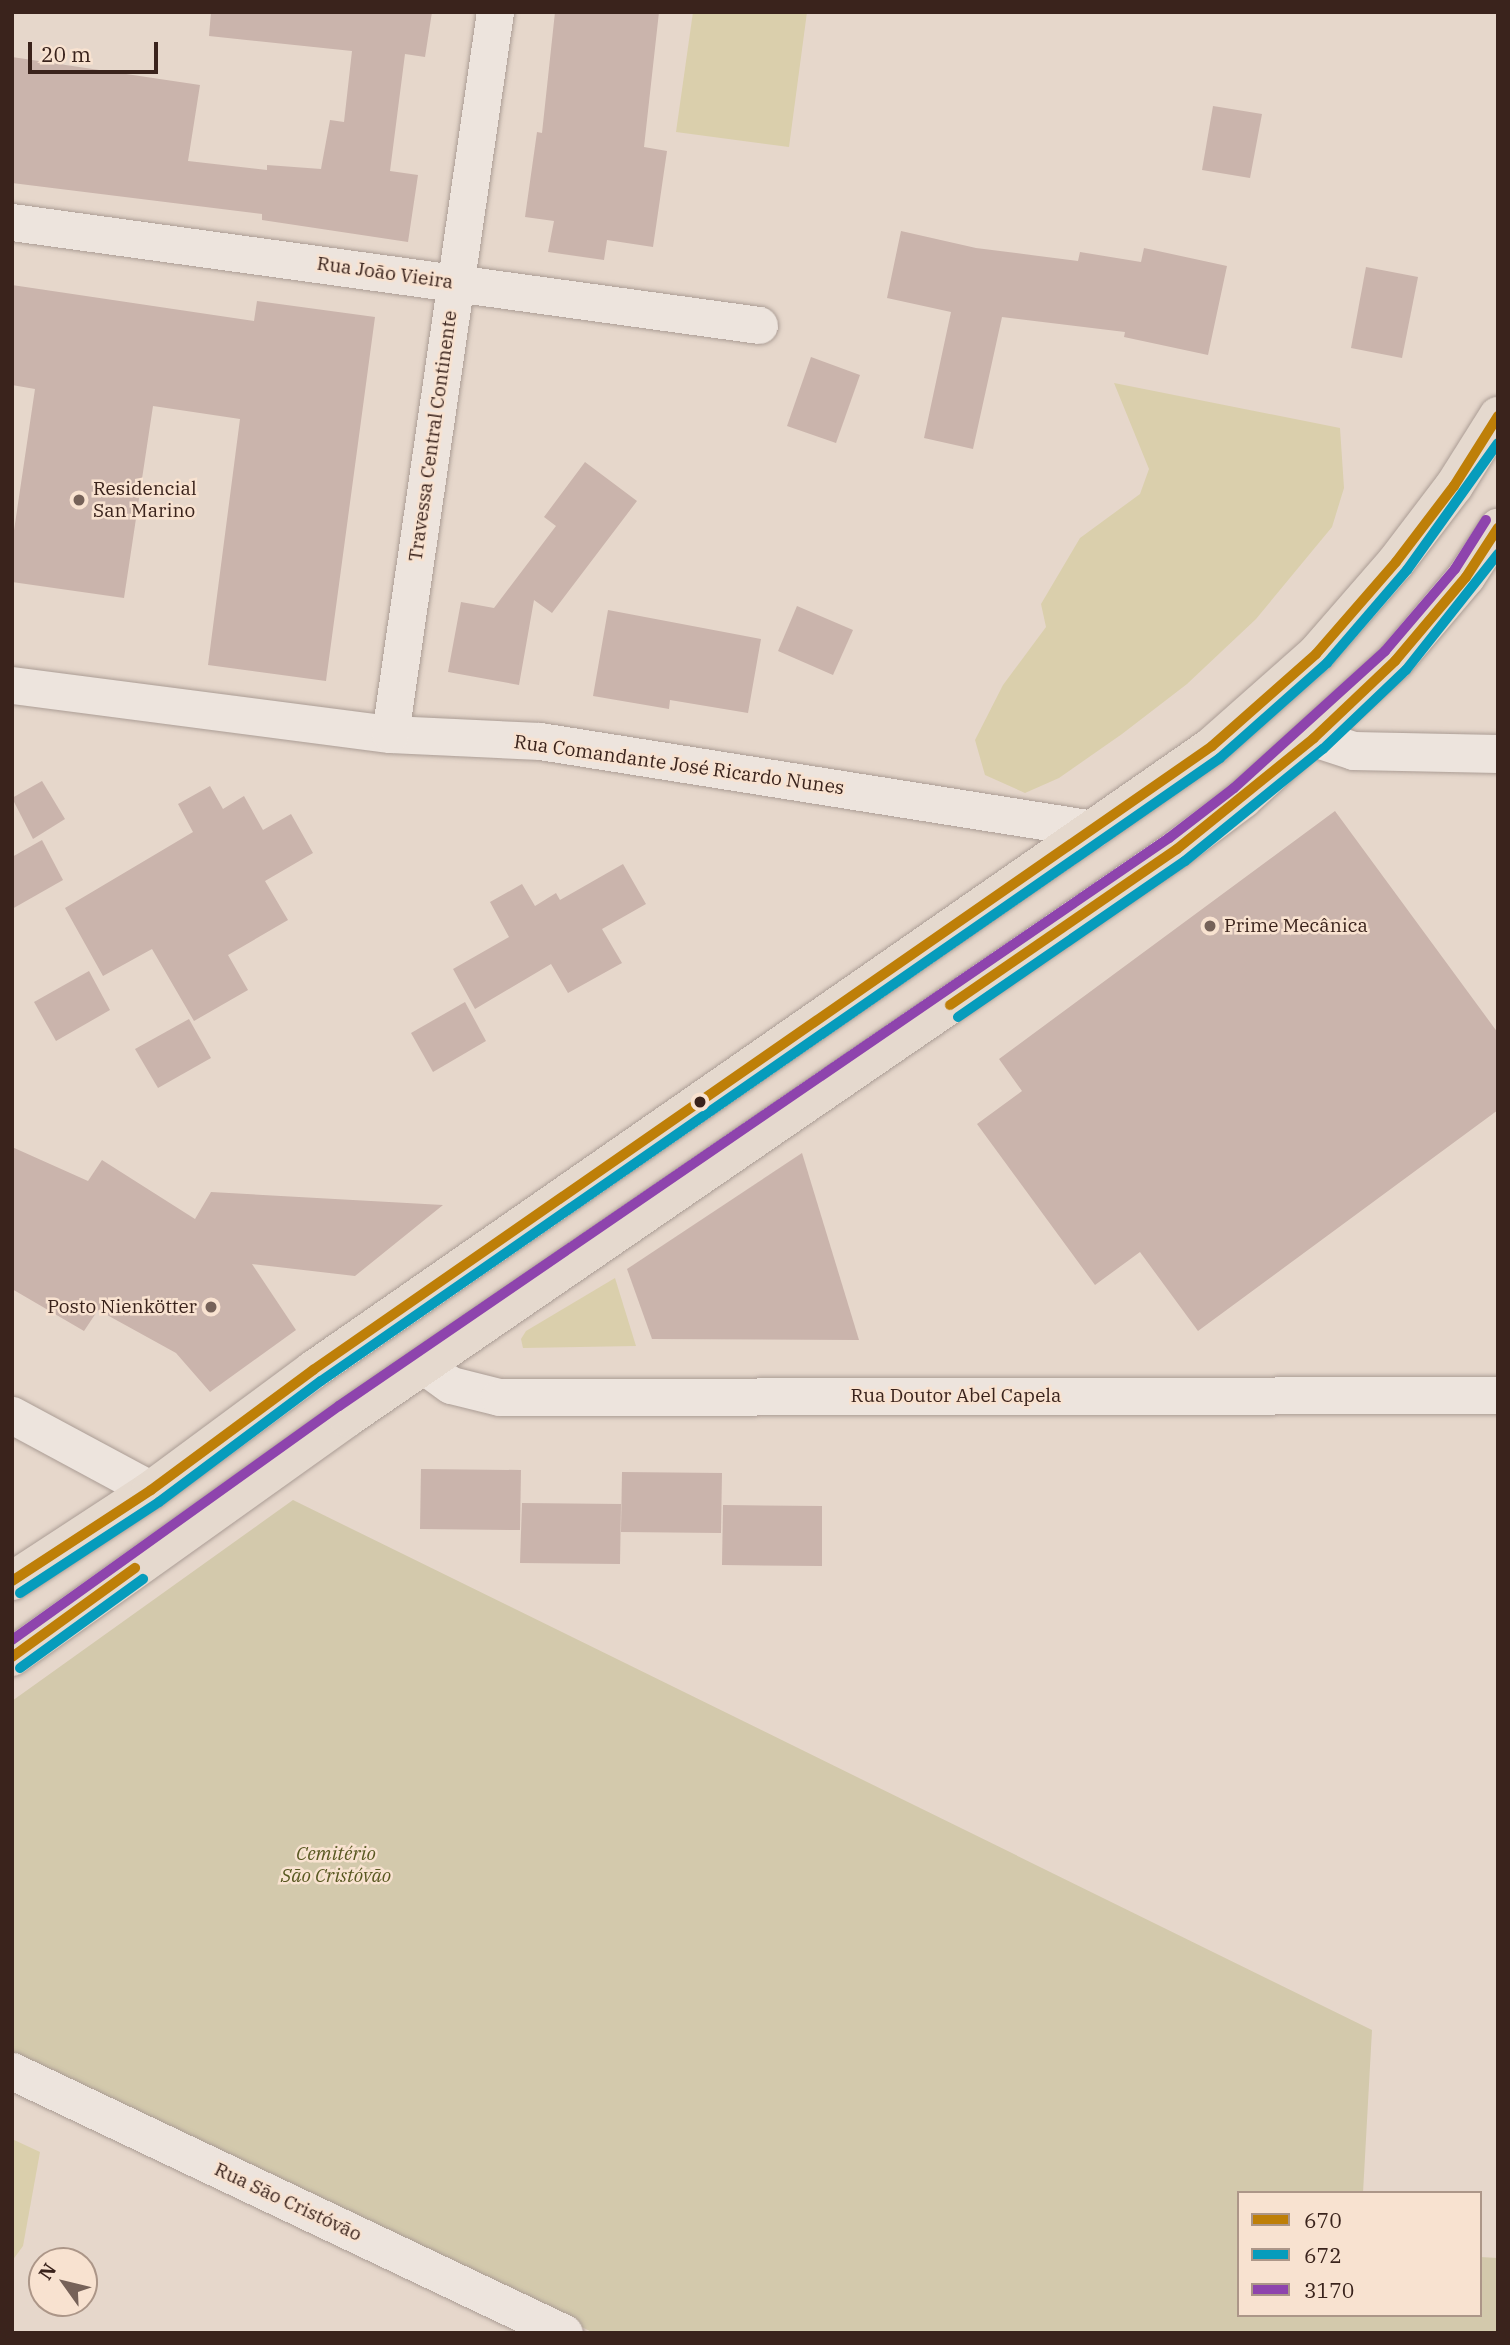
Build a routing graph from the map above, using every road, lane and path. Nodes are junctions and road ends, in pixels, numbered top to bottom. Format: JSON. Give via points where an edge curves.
{"nodes":[{"id":1,"x":495,"y":12,"type":"edge"},
{"id":2,"x":12,"y":222,"type":"edge"},
{"id":3,"x":455,"y":283,"type":"junction"},
{"id":4,"x":759,"y":326,"type":"dead end"},
{"id":5,"x":1498,"y":416,"type":"edge"},
{"id":6,"x":1498,"y":528,"type":"edge"},
{"id":7,"x":12,"y":685,"type":"edge"},
{"id":8,"x":390,"y":734,"type":"junction"},
{"id":9,"x":1314,"y":738,"type":"junction"},
{"id":10,"x":1498,"y":754,"type":"edge"},
{"id":11,"x":1093,"y":829,"type":"junction"},
{"id":12,"x":390,"y":1317,"type":"junction"},
{"id":13,"x":423,"y":1365,"type":"junction"},
{"id":14,"x":1498,"y":1395,"type":"edge"},
{"id":15,"x":12,"y":1415,"type":"edge"},
{"id":16,"x":151,"y":1490,"type":"junction"},
{"id":17,"x":12,"y":1581,"type":"edge"},
{"id":18,"x":12,"y":1657,"type":"edge"},
{"id":19,"x":12,"y":2071,"type":"edge"},
{"id":20,"x":564,"y":2333,"type":"edge"}],
"edges":[{"from":1,"to":3,"type":"street","name":"Travessa Central Continente"},
{"from":2,"to":3,"type":"street","name":"Rua João Vieira"},
{"from":3,"to":4,"type":"street","name":"Rua João Vieira"},
{"from":3,"to":8,"type":"street","name":"Travessa Central Continente"},
{"from":5,"to":11,"type":"main road","via":[[1454,486],[1396,562],[1316,654],[1212,746]]},
{"from":6,"to":9,"type":"main road","via":[[1466,576],[1395,661]]},
{"from":7,"to":8,"type":"street","name":"Rua Comandante José Ricardo Nunes"},
{"from":8,"to":11,"type":"street","name":"Rua Comandante José Ricardo Nunes","via":[[540,741]]},
{"from":9,"to":10,"type":"main road","via":[[1354,751]]},
{"from":9,"to":13,"type":"main road","via":[[1177,849]]},
{"from":11,"to":12,"type":"main road"},
{"from":12,"to":13,"type":"main road"},
{"from":12,"to":16,"type":"main road"},
{"from":13,"to":14,"type":"street","name":"Rua Doutor Abel Capela","via":[[451,1385],[499,1397]]},
{"from":13,"to":18,"type":"main road"},
{"from":15,"to":16,"type":"street"},
{"from":16,"to":17,"type":"main road"},
{"from":19,"to":20,"type":"street","name":"Rua São Cristóvão"}]}
